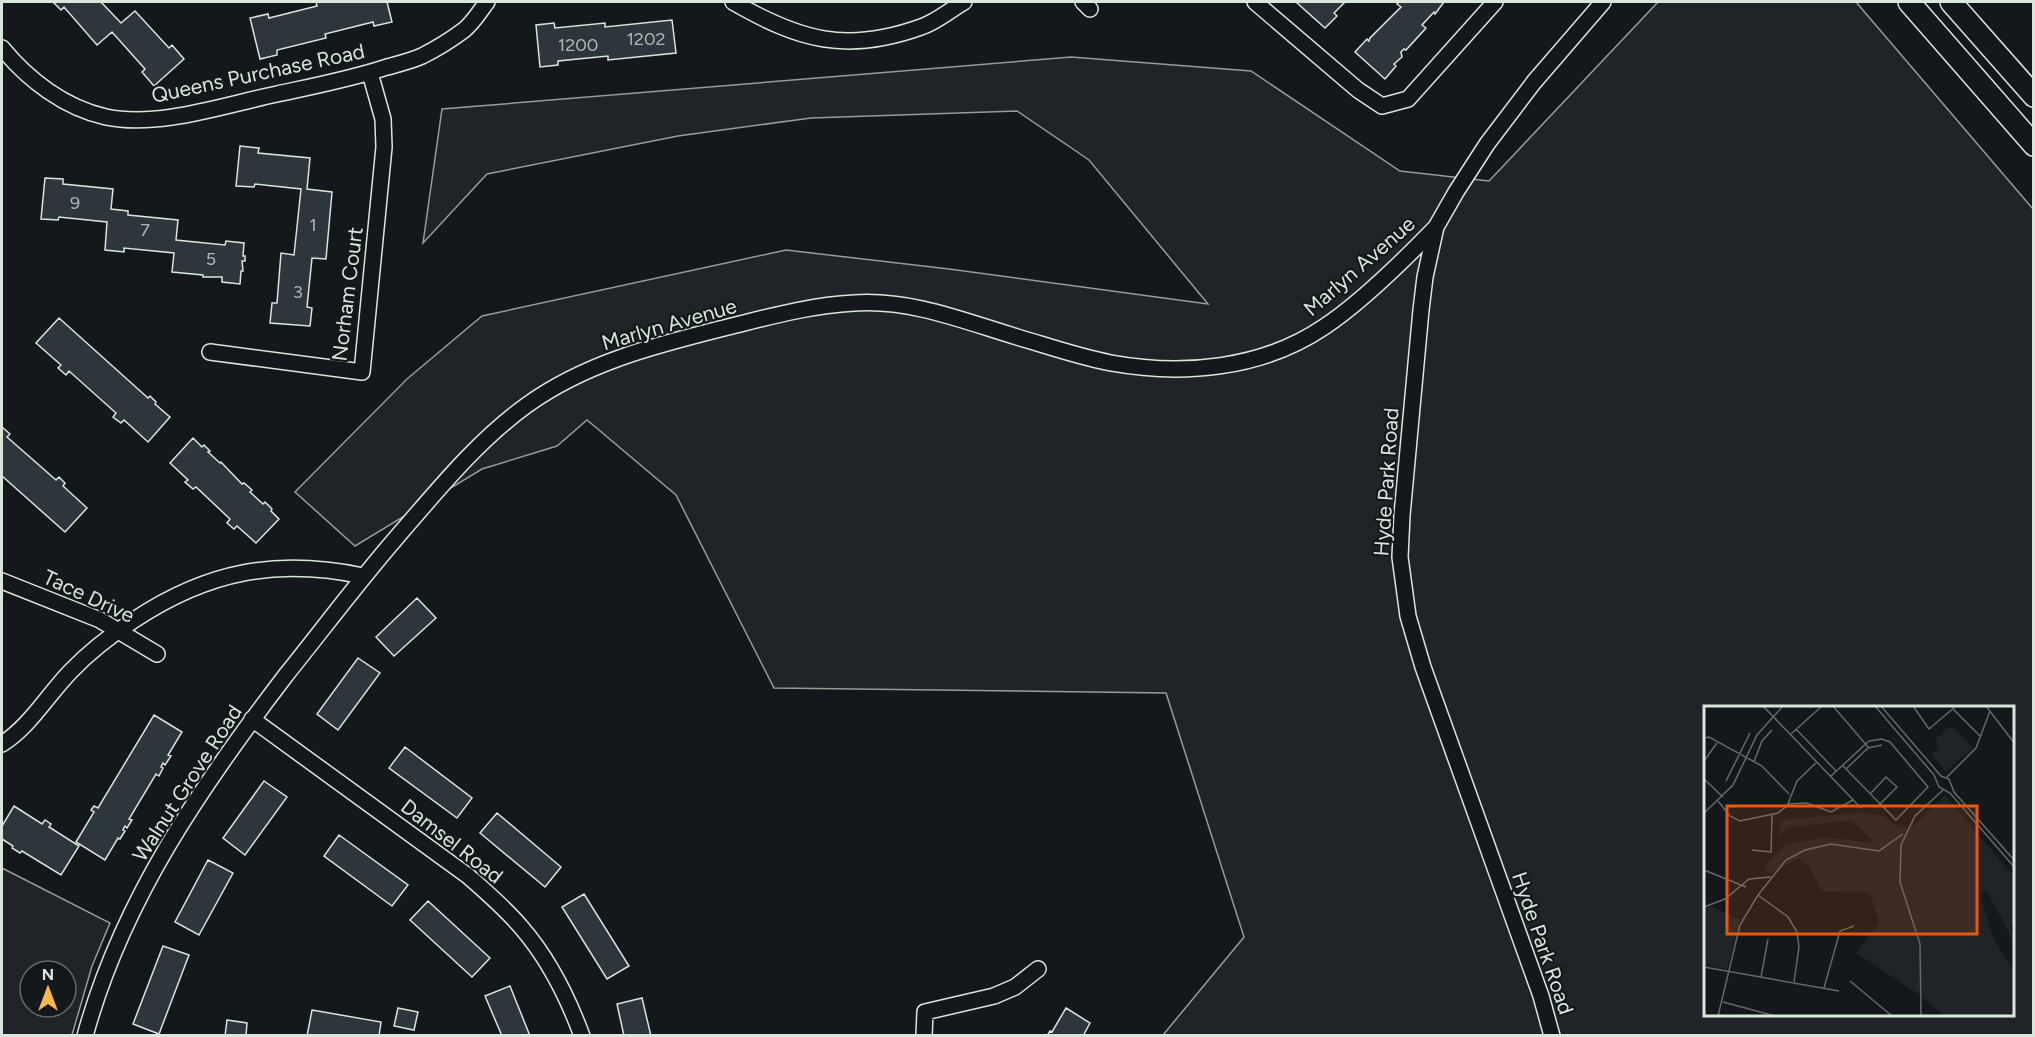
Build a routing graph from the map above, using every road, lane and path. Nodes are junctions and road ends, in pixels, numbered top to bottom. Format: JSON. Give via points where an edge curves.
{"nodes":[{"id":1,"x":487,"y":2,"type":"edge"},
{"id":2,"x":733,"y":2,"type":"edge"},
{"id":3,"x":964,"y":2,"type":"edge"},
{"id":4,"x":1255,"y":2,"type":"edge"},
{"id":5,"x":1494,"y":2,"type":"edge"},
{"id":6,"x":1603,"y":2,"type":"edge"},
{"id":7,"x":1909,"y":2,"type":"edge"},
{"id":8,"x":1951,"y":2,"type":"edge"},
{"id":9,"x":2,"y":48,"type":"edge"},
{"id":10,"x":370,"y":73,"type":"junction"},
{"id":11,"x":2034,"y":96,"type":"edge"},
{"id":12,"x":2034,"y":146,"type":"edge"},
{"id":13,"x":1436,"y":227,"type":"junction"},
{"id":14,"x":210,"y":352,"type":"dead end"},
{"id":15,"x":363,"y":576,"type":"junction"},
{"id":16,"x":2,"y":581,"type":"edge"},
{"id":17,"x":118,"y":631,"type":"junction"},
{"id":18,"x":158,"y":654,"type":"dead end"},
{"id":19,"x":252,"y":719,"type":"junction"},
{"id":20,"x":2,"y":744,"type":"edge"},
{"id":21,"x":1038,"y":969,"type":"dead end"},
{"id":22,"x":84,"y":1035,"type":"edge"},
{"id":23,"x":582,"y":1035,"type":"edge"},
{"id":24,"x":924,"y":1035,"type":"edge"},
{"id":25,"x":1552,"y":1035,"type":"edge"}],
"edges":[{"from":1,"to":10,"type":"street","name":"Queens Purchase Road","via":[[466,29],[421,57]]},
{"from":2,"to":3,"type":"street","via":[[788,30],[818,39],[849,42],[922,27]]},
{"from":4,"to":5,"type":"street","via":[[1382,106],[1408,99]]},
{"from":6,"to":13,"type":"street","name":"Hyde Park Road","via":[[1487,144]]},
{"from":7,"to":12,"type":"main road"},
{"from":8,"to":11,"type":"main road"},
{"from":9,"to":10,"type":"street","name":"Queens Purchase Road","via":[[49,92],[68,103],[90,113],[130,119],[195,112]]},
{"from":10,"to":14,"type":"street","name":"Norham Court","via":[[383,119],[384,147],[362,372]]},
{"from":13,"to":15,"type":"street","name":"Marlyn Avenue","via":[[1323,328],[1294,344],[1213,367],[1165,369],[1109,362],[932,311],[878,302],[817,307],[637,351],[576,376],[528,404],[479,446]]},
{"from":13,"to":25,"type":"street","name":"Hyde Park Road","via":[[1425,277],[1402,515],[1400,557],[1408,616]]},
{"from":15,"to":17,"type":"street","via":[[306,569],[252,571],[224,577],[182,592]]},
{"from":15,"to":19,"type":"street","name":"Walnut Grove Road"},
{"from":16,"to":17,"type":"street","name":"Tace Drive"},
{"from":17,"to":18,"type":"street","name":"Tace Drive"},
{"from":17,"to":20,"type":"street","via":[[75,667],[27,724]]},
{"from":19,"to":22,"type":"street","name":"Walnut Grove Road","via":[[153,869],[109,962]]},
{"from":19,"to":23,"type":"street","name":"Damsel Road","via":[[468,876],[497,903],[537,948],[562,989]]},
{"from":21,"to":24,"type":"street","via":[[1015,987],[994,996],[925,1012]]}]}
